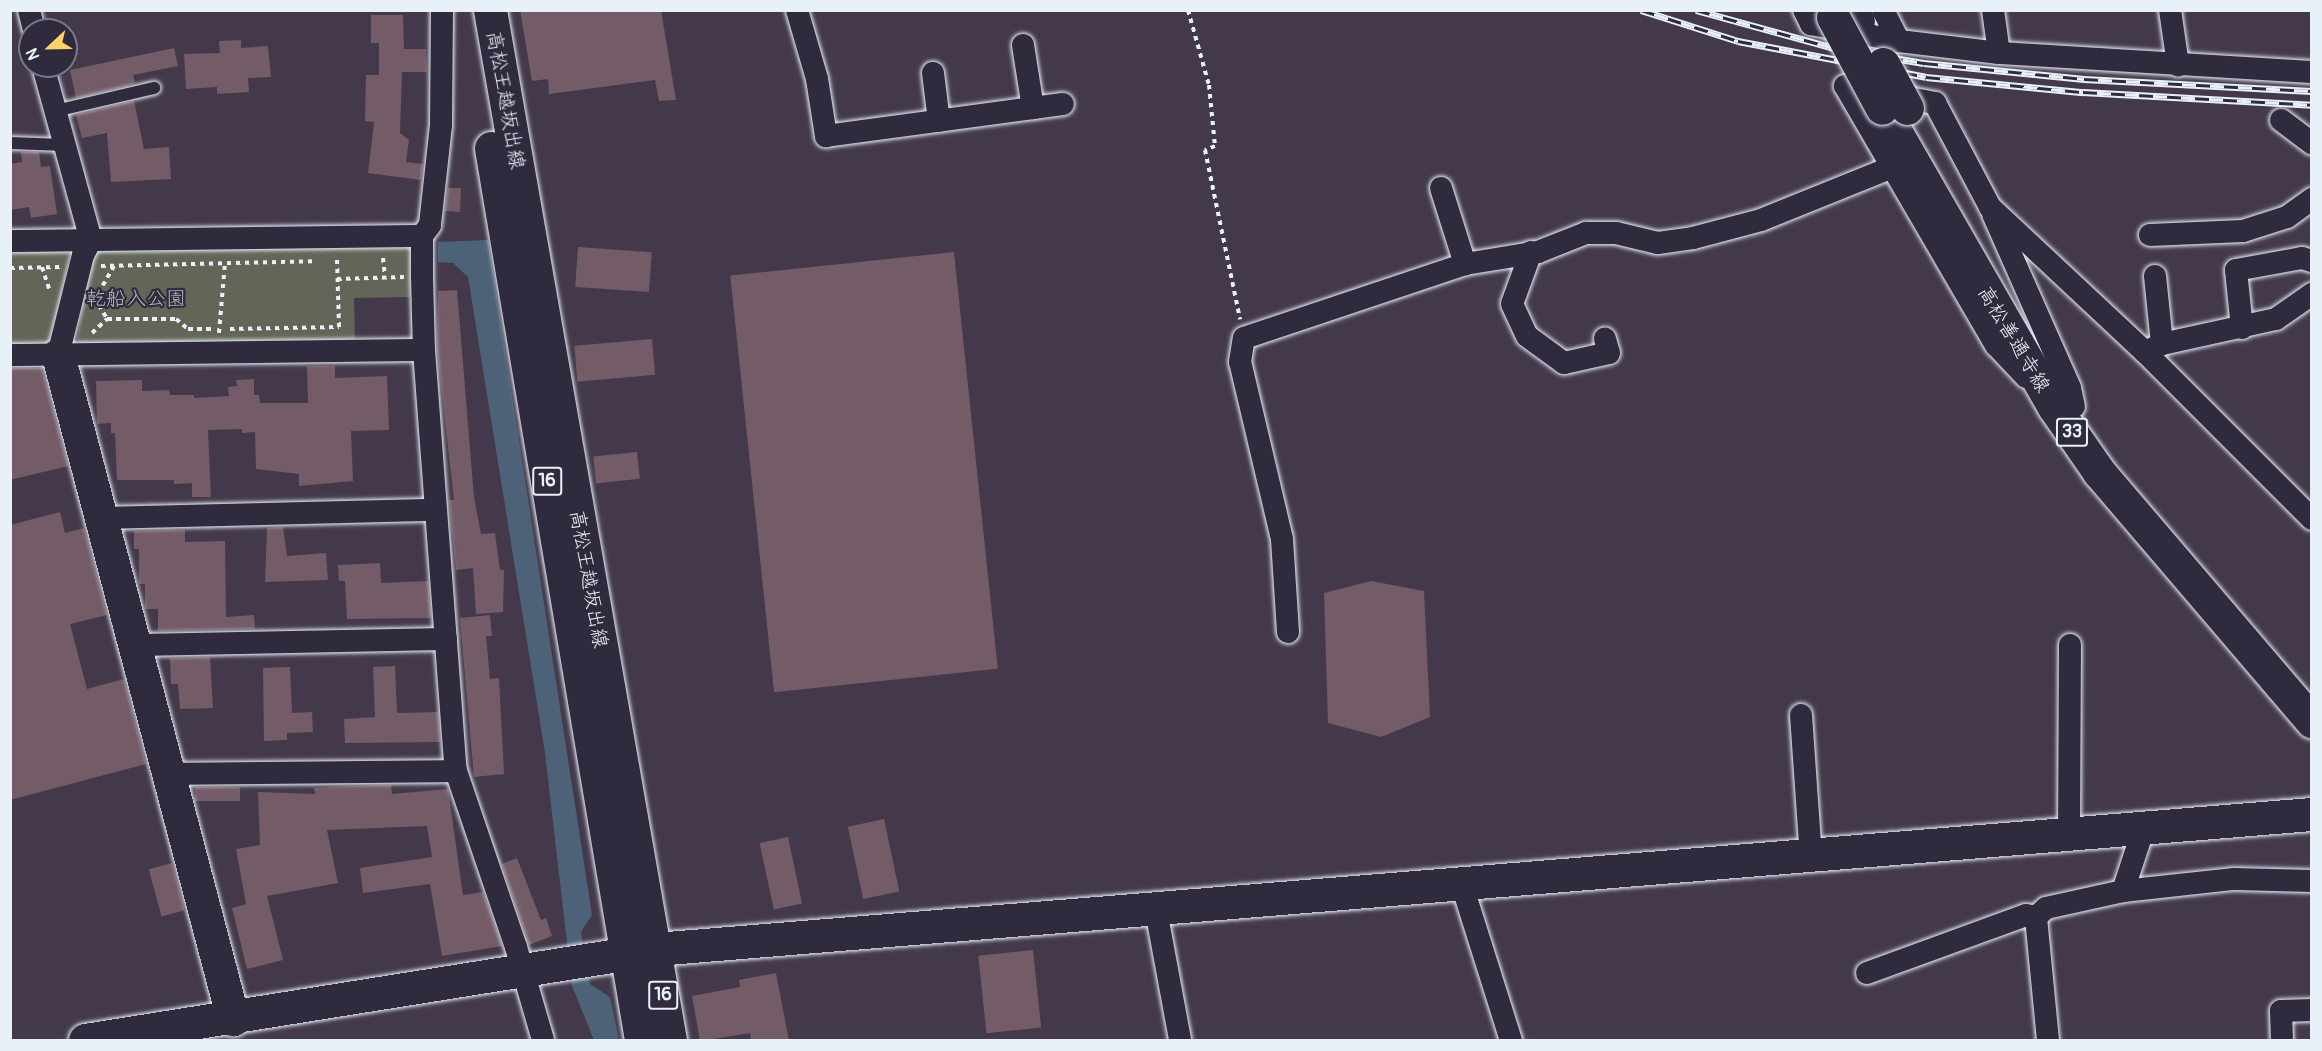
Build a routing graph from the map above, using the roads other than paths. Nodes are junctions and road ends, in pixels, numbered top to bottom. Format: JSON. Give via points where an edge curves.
{"nodes":[{"id":1,"x":442,"y":10,"type":"edge"},
{"id":2,"x":468,"y":10,"type":"edge"},
{"id":3,"x":490,"y":10,"type":"edge"},
{"id":4,"x":797,"y":10,"type":"edge"},
{"id":5,"x":1993,"y":10,"type":"edge"},
{"id":6,"x":2170,"y":10,"type":"edge"},
{"id":7,"x":1843,"y":13,"type":"edge"},
{"id":8,"x":1899,"y":41,"type":"junction"},
{"id":9,"x":1023,"y":45,"type":"dead end"},
{"id":10,"x":2000,"y":53,"type":"junction"},
{"id":11,"x":2178,"y":64,"type":"junction"},
{"id":12,"x":2312,"y":72,"type":"edge"},
{"id":13,"x":933,"y":73,"type":"dead end"},
{"id":14,"x":46,"y":78,"type":"edge"},
{"id":15,"x":154,"y":88,"type":"dead end"},
{"id":16,"x":1063,"y":104,"type":"dead end"},
{"id":17,"x":1033,"y":108,"type":"junction"},
{"id":18,"x":55,"y":111,"type":"junction"},
{"id":19,"x":2282,"y":120,"type":"dead end"},
{"id":20,"x":939,"y":121,"type":"junction"},
{"id":21,"x":10,"y":143,"type":"edge"},
{"id":22,"x":2312,"y":143,"type":"edge"},
{"id":23,"x":64,"y":146,"type":"junction"},
{"id":24,"x":1892,"y":167,"type":"junction"},
{"id":25,"x":1441,"y":189,"type":"dead end"},
{"id":26,"x":2312,"y":199,"type":"edge"},
{"id":27,"x":1990,"y":207,"type":"junction"},
{"id":28,"x":2238,"y":231,"type":"junction"},
{"id":29,"x":2150,"y":235,"type":"dead end"},
{"id":30,"x":422,"y":236,"type":"junction"},
{"id":31,"x":91,"y":240,"type":"junction"},
{"id":32,"x":10,"y":241,"type":"edge"},
{"id":33,"x":1531,"y":252,"type":"junction"},
{"id":34,"x":2312,"y":261,"type":"edge"},
{"id":35,"x":1465,"y":264,"type":"junction"},
{"id":36,"x":2243,"y":268,"type":"junction"},
{"id":37,"x":2156,"y":276,"type":"dead end"},
{"id":38,"x":2312,"y":294,"type":"edge"},
{"id":39,"x":2242,"y":328,"type":"junction"},
{"id":40,"x":1605,"y":339,"type":"dead end"},
{"id":41,"x":2153,"y":348,"type":"junction"},
{"id":42,"x":424,"y":350,"type":"junction"},
{"id":43,"x":58,"y":355,"type":"junction"},
{"id":44,"x":10,"y":356,"type":"edge"},
{"id":45,"x":2064,"y":407,"type":"junction"},
{"id":46,"x":435,"y":510,"type":"junction"},
{"id":47,"x":102,"y":519,"type":"junction"},
{"id":48,"x":2312,"y":519,"type":"edge"},
{"id":49,"x":1288,"y":632,"type":"dead end"},
{"id":50,"x":446,"y":639,"type":"junction"},
{"id":51,"x":137,"y":645,"type":"junction"},
{"id":52,"x":2070,"y":645,"type":"dead end"},
{"id":53,"x":2312,"y":701,"type":"edge"},
{"id":54,"x":1801,"y":715,"type":"dead end"},
{"id":55,"x":2312,"y":721,"type":"edge"},
{"id":56,"x":456,"y":771,"type":"junction"},
{"id":57,"x":170,"y":774,"type":"junction"},
{"id":58,"x":2312,"y":814,"type":"edge"},
{"id":59,"x":2143,"y":830,"type":"junction"},
{"id":60,"x":2069,"y":836,"type":"junction"},
{"id":61,"x":1811,"y":857,"type":"junction"},
{"id":62,"x":2312,"y":881,"type":"edge"},
{"id":63,"x":1462,"y":885,"type":"junction"},
{"id":64,"x":2123,"y":891,"type":"junction"},
{"id":65,"x":1156,"y":910,"type":"junction"},
{"id":66,"x":2036,"y":917,"type":"junction"},
{"id":67,"x":641,"y":951,"type":"junction"},
{"id":68,"x":522,"y":969,"type":"junction"},
{"id":69,"x":1867,"y":973,"type":"dead end"},
{"id":70,"x":2312,"y":1010,"type":"edge"},
{"id":71,"x":233,"y":1019,"type":"junction"},
{"id":72,"x":100,"y":1039,"type":"edge"},
{"id":73,"x":543,"y":1041,"type":"edge"},
{"id":74,"x":641,"y":1041,"type":"edge"},
{"id":75,"x":670,"y":1041,"type":"edge"},
{"id":76,"x":1180,"y":1041,"type":"edge"},
{"id":77,"x":1511,"y":1041,"type":"edge"},
{"id":78,"x":2048,"y":1041,"type":"edge"},
{"id":79,"x":2282,"y":1041,"type":"edge"}],
"edges":[{"from":1,"to":30,"type":"street","via":[[441,125],[430,225]]},
{"from":2,"to":67,"type":"main road","name":"高松王越坂出線","number":"16"},
{"from":3,"to":67,"type":"main road","name":"高松王越坂出線","number":"16"},
{"from":4,"to":20,"type":"street","via":[[817,80],[826,136]]},
{"from":5,"to":10,"type":"street"},
{"from":6,"to":11,"type":"street"},
{"from":7,"to":8,"type":"street"},
{"from":7,"to":8,"type":"street","via":[[1811,24]]},
{"from":7,"to":45,"type":"main road","name":"高松善通寺線","number":"33","bridge":true},
{"from":8,"to":10,"type":"street"},
{"from":9,"to":17,"type":"street"},
{"from":10,"to":11,"type":"street"},
{"from":11,"to":12,"type":"street"},
{"from":13,"to":20,"type":"street"},
{"from":14,"to":18,"type":"street"},
{"from":15,"to":18,"type":"lane"},
{"from":16,"to":17,"type":"street"},
{"from":17,"to":20,"type":"street"},
{"from":18,"to":23,"type":"street"},
{"from":19,"to":22,"type":"street"},
{"from":21,"to":23,"type":"lane"},
{"from":23,"to":31,"type":"street"},
{"from":24,"to":27,"type":"street","via":[[1845,86],[1935,103]]},
{"from":24,"to":33,"type":"street","via":[[1761,220],[1693,238],[1658,243],[1616,233],[1586,233]]},
{"from":24,"to":45,"type":"street","via":[[1996,345]]},
{"from":25,"to":35,"type":"street"},
{"from":26,"to":28,"type":"street","via":[[2287,218]]},
{"from":27,"to":41,"type":"street"},
{"from":27,"to":45,"type":"street","via":[[2070,388]]},
{"from":28,"to":29,"type":"street"},
{"from":28,"to":36,"type":"street"},
{"from":30,"to":31,"type":"street"},
{"from":30,"to":42,"type":"street"},
{"from":31,"to":32,"type":"street"},
{"from":31,"to":43,"type":"street","via":[[80,266]]},
{"from":33,"to":35,"type":"street"},
{"from":33,"to":40,"type":"street","via":[[1512,304],[1527,336],[1564,363],[1609,353]]},
{"from":34,"to":36,"type":"street","via":[[2302,258]]},
{"from":35,"to":49,"type":"street","via":[[1244,338],[1240,362],[1282,539]]},
{"from":36,"to":39,"type":"street","via":[[2236,270]]},
{"from":37,"to":41,"type":"street"},
{"from":38,"to":39,"type":"street","via":[[2276,319]]},
{"from":39,"to":41,"type":"street"},
{"from":41,"to":48,"type":"street"},
{"from":42,"to":43,"type":"street"},
{"from":42,"to":46,"type":"street"},
{"from":43,"to":44,"type":"street"},
{"from":43,"to":47,"type":"main road"},
{"from":45,"to":53,"type":"main road","name":"高松善通寺線","number":"33","via":[[2178,550]]},
{"from":45,"to":55,"type":"main road","name":"高松善通寺線","number":"33","via":[[2144,527]]},
{"from":46,"to":47,"type":"street"},
{"from":46,"to":50,"type":"street"},
{"from":47,"to":51,"type":"main road"},
{"from":50,"to":51,"type":"street"},
{"from":50,"to":56,"type":"street"},
{"from":51,"to":57,"type":"main road"},
{"from":52,"to":60,"type":"street"},
{"from":54,"to":61,"type":"street"},
{"from":56,"to":57,"type":"street"},
{"from":56,"to":68,"type":"street"},
{"from":57,"to":71,"type":"main road"},
{"from":58,"to":59,"type":"main road"},
{"from":59,"to":60,"type":"main road"},
{"from":59,"to":64,"type":"street"},
{"from":60,"to":61,"type":"main road"},
{"from":61,"to":63,"type":"main road"},
{"from":62,"to":64,"type":"street","via":[[2234,879]]},
{"from":63,"to":65,"type":"main road"},
{"from":63,"to":77,"type":"street"},
{"from":64,"to":66,"type":"street","via":[[2046,908]]},
{"from":65,"to":67,"type":"main road"},
{"from":65,"to":76,"type":"street"},
{"from":66,"to":69,"type":"street","via":[[2026,915]]},
{"from":66,"to":78,"type":"street"},
{"from":67,"to":68,"type":"main road"},
{"from":67,"to":74,"type":"main road","name":"高松王越坂出線","number":"16"},
{"from":67,"to":75,"type":"main road","name":"高松王越坂出線","number":"16"},
{"from":68,"to":71,"type":"main road"},
{"from":68,"to":73,"type":"street"},
{"from":70,"to":79,"type":"street","via":[[2273,1011]]},
{"from":71,"to":72,"type":"main road"}]}
